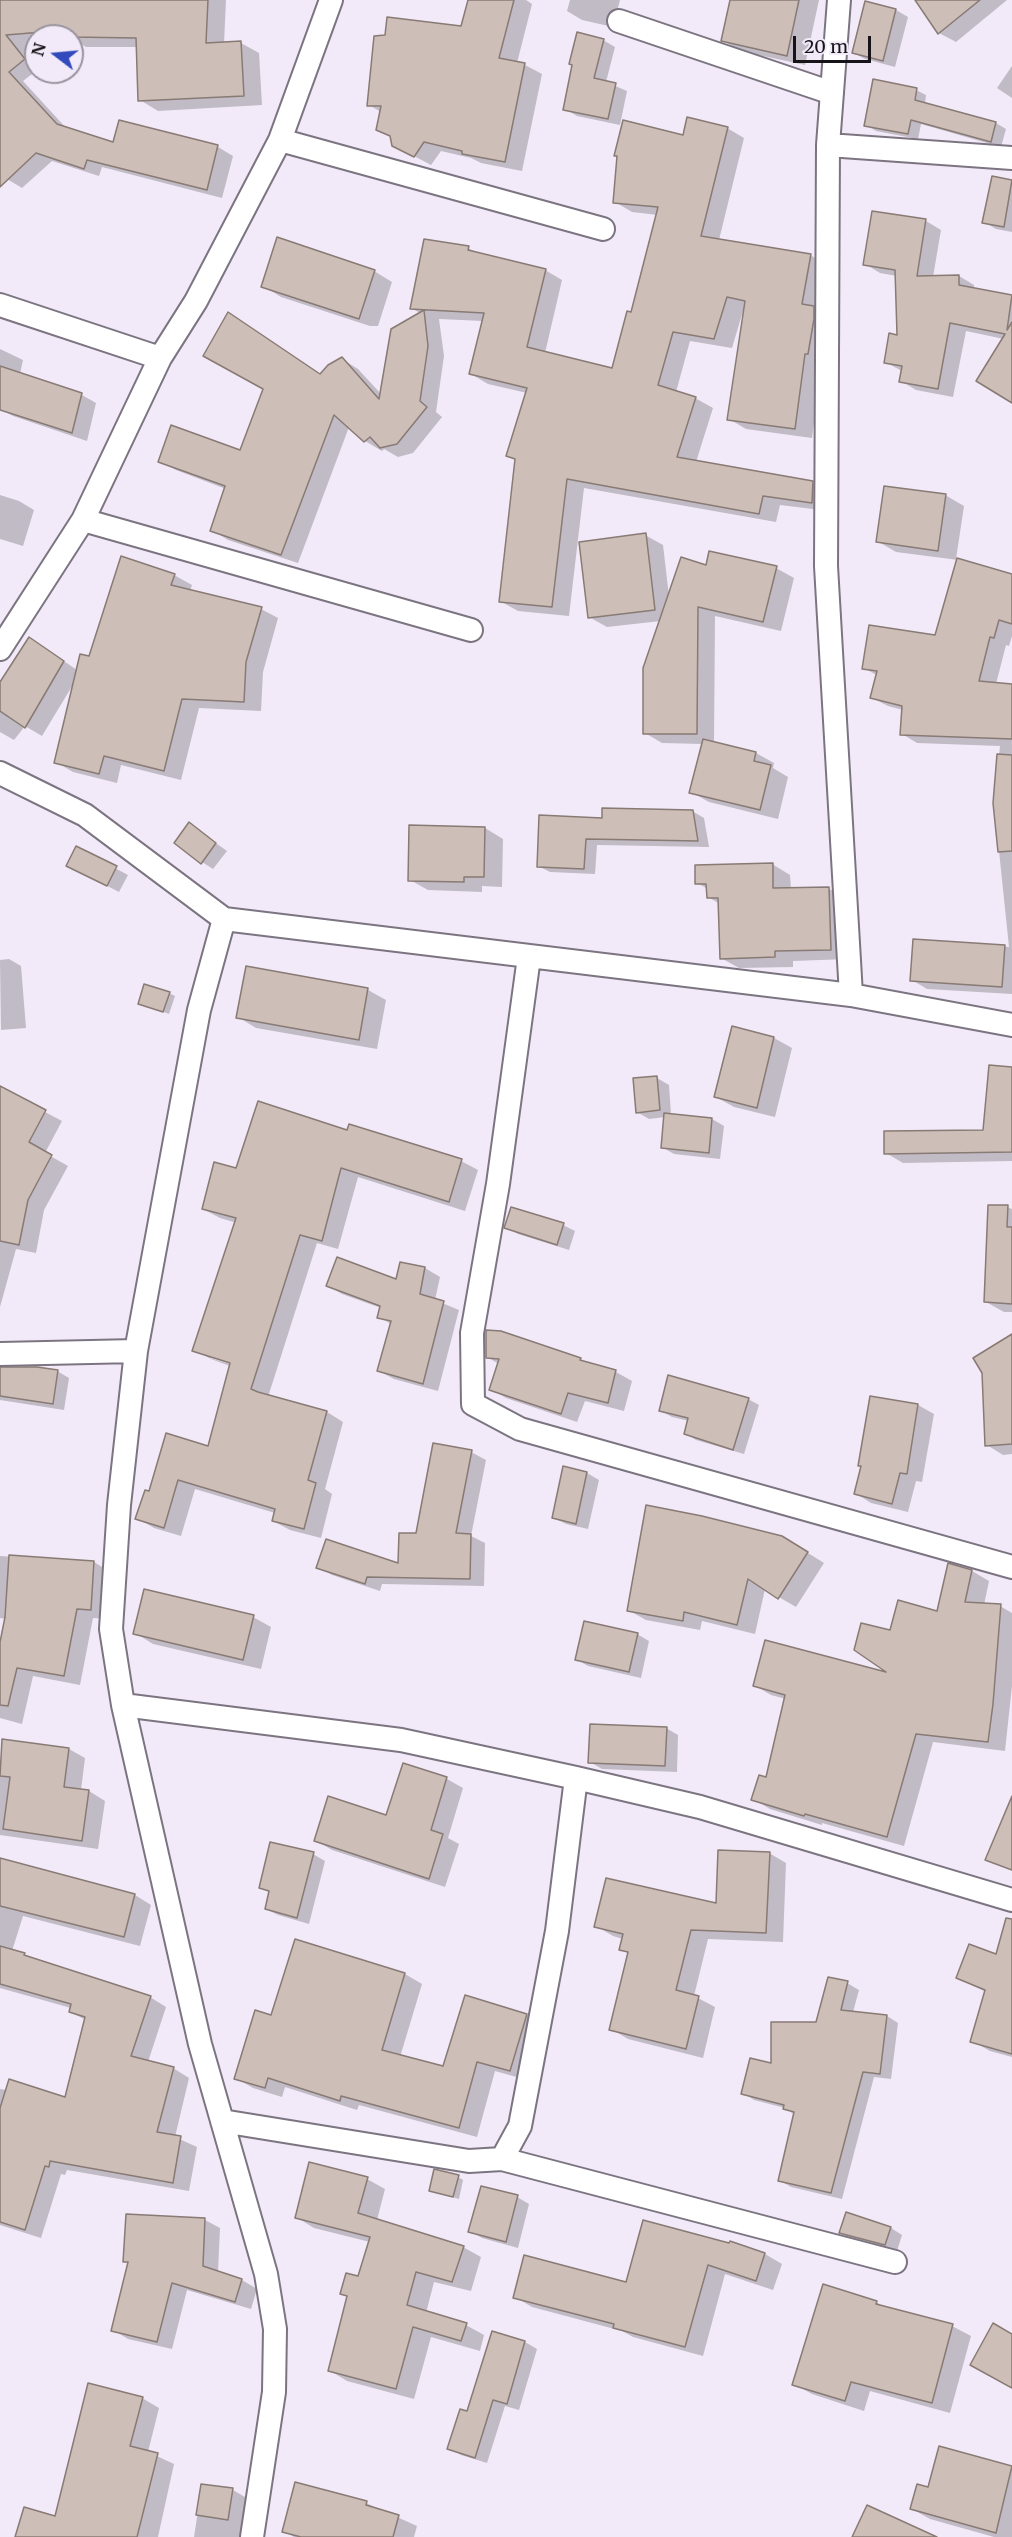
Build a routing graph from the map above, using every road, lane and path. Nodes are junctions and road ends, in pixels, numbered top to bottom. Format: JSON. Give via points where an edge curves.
{"nodes":[{"id":1,"x":331,"y":0,"type":"edge"},
{"id":2,"x":839,"y":0,"type":"edge"},
{"id":3,"x":619,"y":21,"type":"dead end"},
{"id":4,"x":832,"y":93,"type":"junction"},
{"id":5,"x":280,"y":140,"type":"junction"},
{"id":6,"x":828,"y":145,"type":"junction"},
{"id":7,"x":1012,"y":158,"type":"edge"},
{"id":8,"x":603,"y":229,"type":"dead end"},
{"id":9,"x":0,"y":305,"type":"edge"},
{"id":10,"x":160,"y":358,"type":"junction"},
{"id":11,"x":83,"y":520,"type":"junction"},
{"id":12,"x":471,"y":630,"type":"dead end"},
{"id":13,"x":0,"y":649,"type":"edge"},
{"id":14,"x":0,"y":773,"type":"edge"},
{"id":15,"x":224,"y":919,"type":"junction"},
{"id":16,"x":529,"y":957,"type":"junction"},
{"id":17,"x":850,"y":995,"type":"junction"},
{"id":18,"x":1012,"y":1025,"type":"edge"},
{"id":19,"x":136,"y":1351,"type":"junction"},
{"id":20,"x":0,"y":1354,"type":"edge"},
{"id":21,"x":1012,"y":1567,"type":"edge"},
{"id":22,"x":123,"y":1705,"type":"junction"},
{"id":23,"x":576,"y":1778,"type":"junction"},
{"id":24,"x":1012,"y":1900,"type":"edge"},
{"id":25,"x":222,"y":2121,"type":"junction"},
{"id":26,"x":502,"y":2159,"type":"junction"},
{"id":27,"x":895,"y":2262,"type":"dead end"},
{"id":28,"x":252,"y":2537,"type":"edge"}],
"edges":[{"from":1,"to":5,"type":"street"},
{"from":2,"to":4,"type":"street"},
{"from":3,"to":4,"type":"street"},
{"from":4,"to":6,"type":"street"},
{"from":5,"to":8,"type":"street"},
{"from":5,"to":10,"type":"street","via":[[196,301]]},
{"from":6,"to":7,"type":"street"},
{"from":6,"to":17,"type":"street","via":[[826,566]]},
{"from":9,"to":10,"type":"street"},
{"from":10,"to":11,"type":"street"},
{"from":11,"to":12,"type":"street"},
{"from":11,"to":13,"type":"street"},
{"from":14,"to":15,"type":"street","via":[[85,815]]},
{"from":15,"to":16,"type":"street"},
{"from":15,"to":19,"type":"street","via":[[199,1010]]},
{"from":16,"to":17,"type":"street"},
{"from":16,"to":21,"type":"street","via":[[498,1184],[472,1333],[473,1404],[520,1429]]},
{"from":17,"to":18,"type":"street"},
{"from":19,"to":20,"type":"street"},
{"from":19,"to":22,"type":"street","via":[[119,1505],[111,1629]]},
{"from":22,"to":23,"type":"street","via":[[401,1740]]},
{"from":22,"to":25,"type":"street","via":[[200,2044]]},
{"from":23,"to":24,"type":"street","via":[[700,1807]]},
{"from":23,"to":26,"type":"street","via":[[558,1931],[520,2126]]},
{"from":25,"to":26,"type":"street","via":[[468,2161]]},
{"from":25,"to":28,"type":"street","via":[[266,2274],[275,2329],[274,2392]]},
{"from":26,"to":27,"type":"street"}]}
